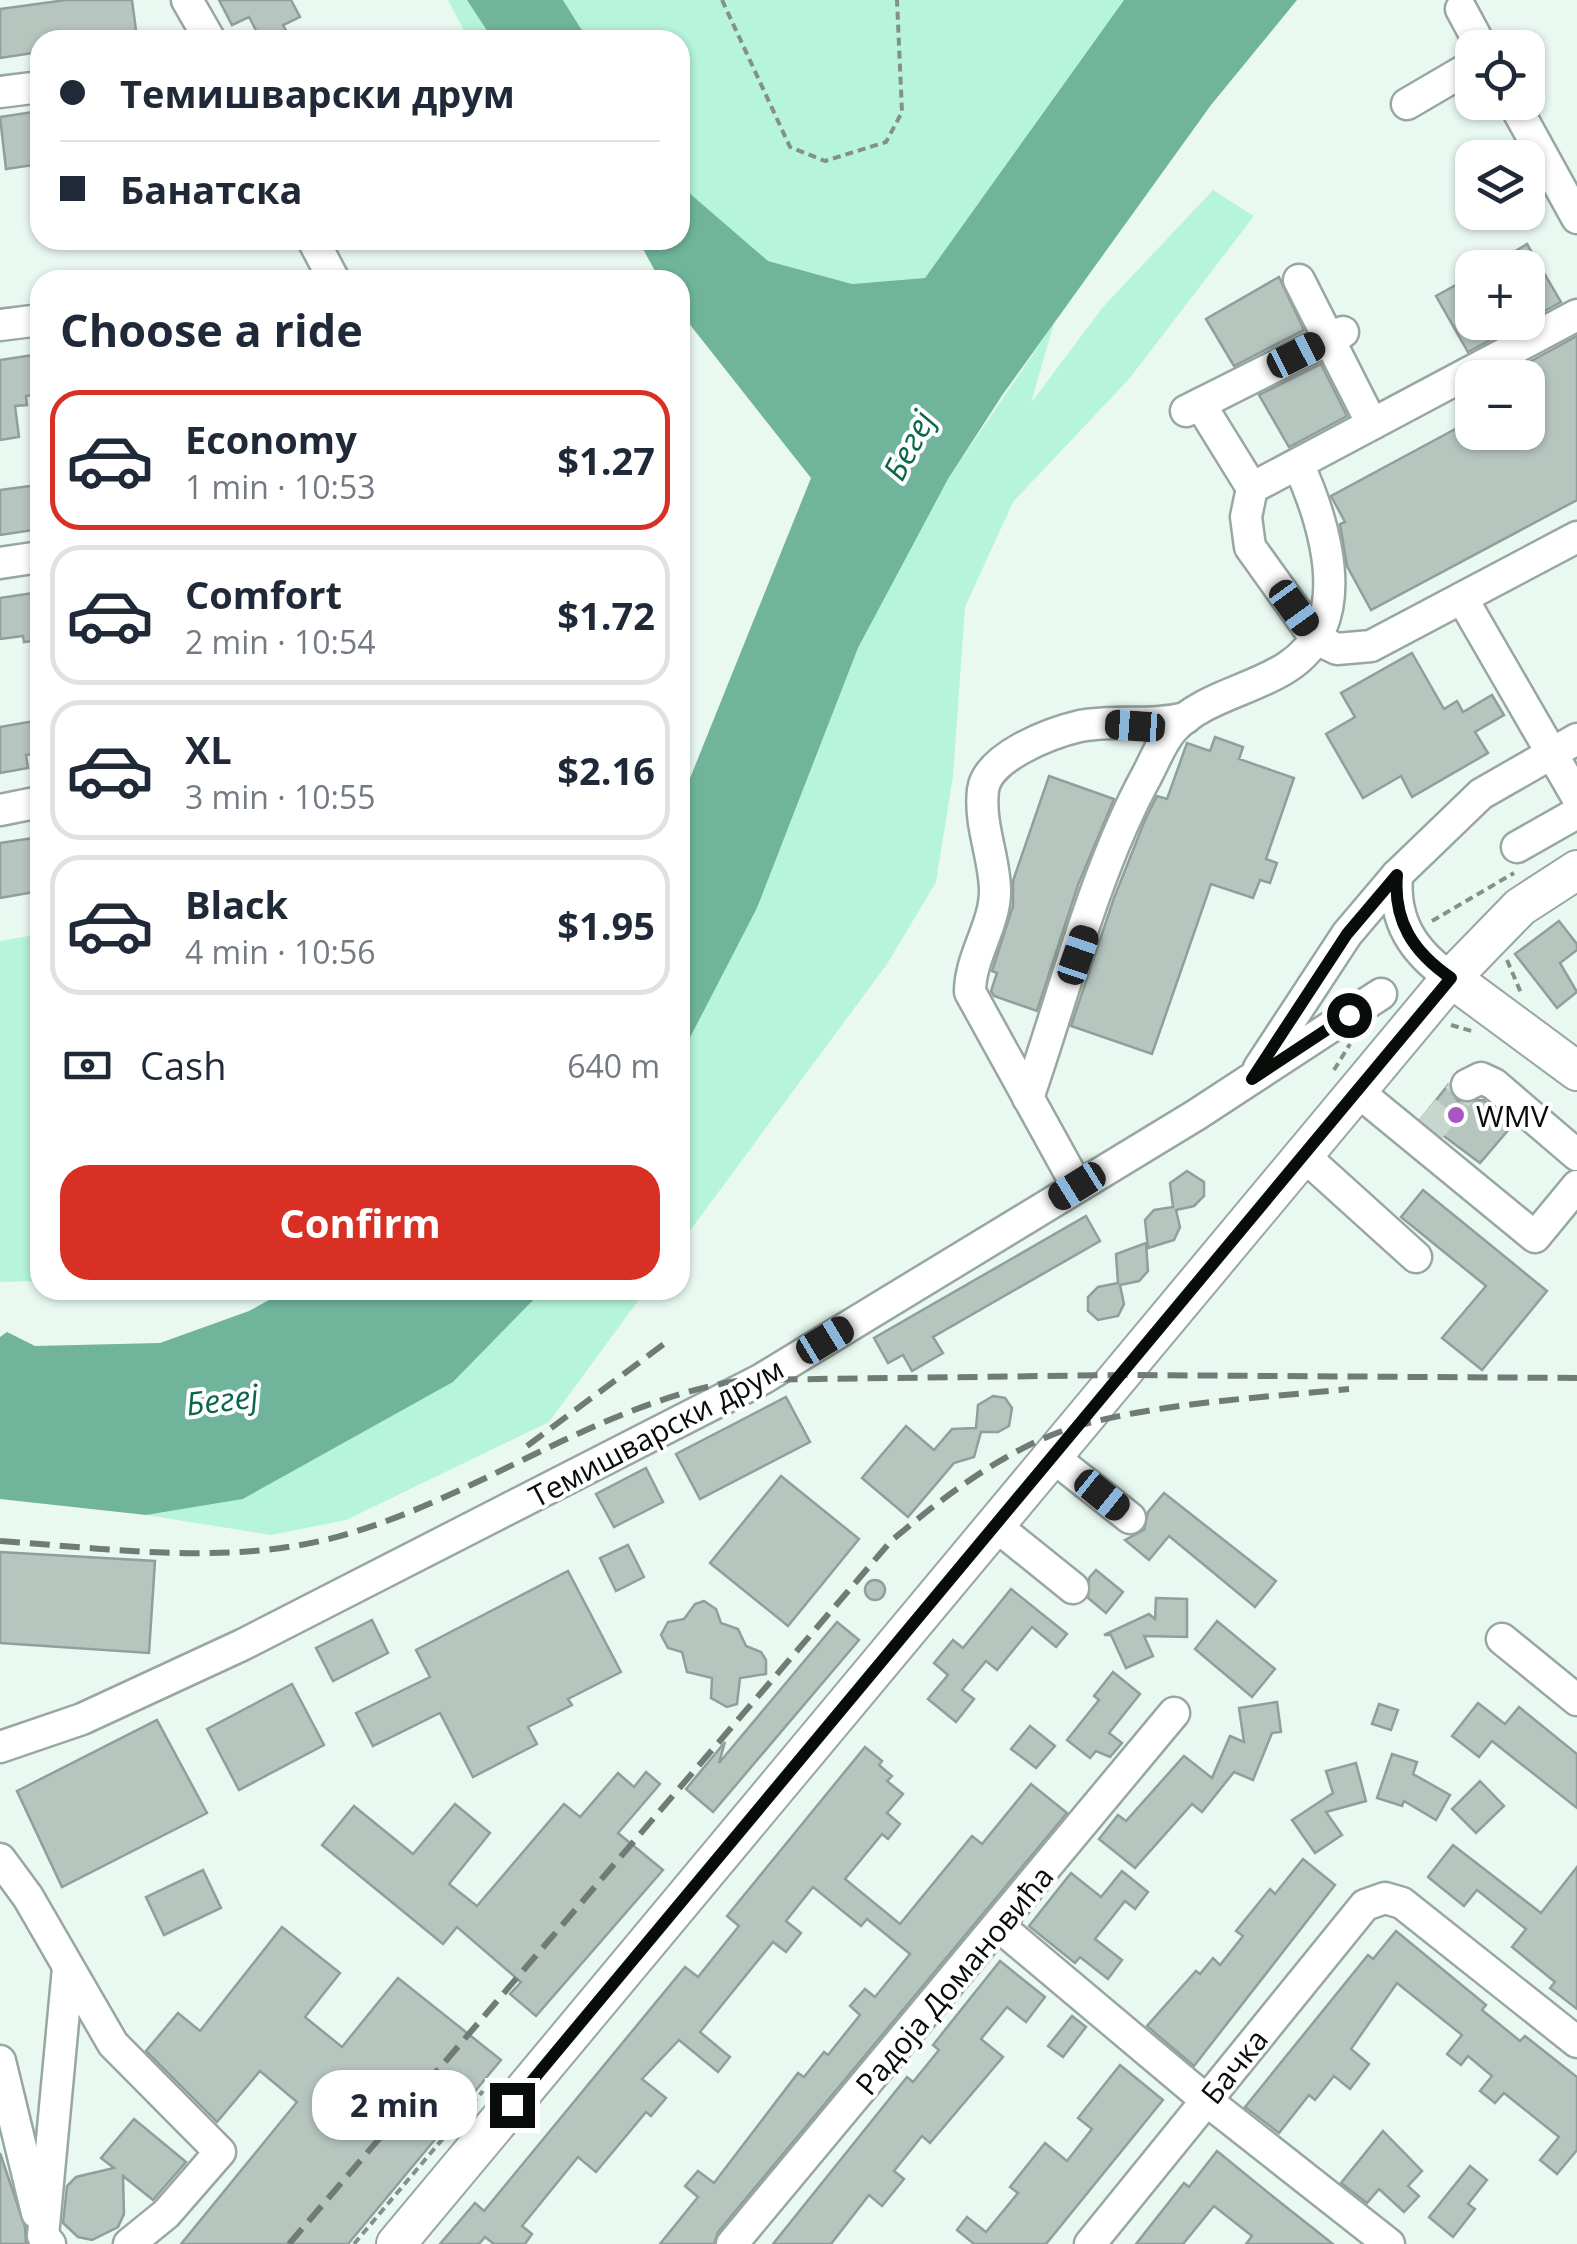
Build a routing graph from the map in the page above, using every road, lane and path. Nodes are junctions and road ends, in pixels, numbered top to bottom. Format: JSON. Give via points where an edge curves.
{"nodes":[{"id":1,"x":188,"y":0,"type":"edge"},
{"id":2,"x":722,"y":0,"type":"edge"},
{"id":3,"x":897,"y":0,"type":"edge"},
{"id":4,"x":1461,"y":9,"type":"dead end"},
{"id":5,"x":204,"y":30,"type":"edge"},
{"id":6,"x":1472,"y":30,"type":"edge"},
{"id":7,"x":1455,"y":76,"type":"edge"},
{"id":8,"x":30,"y":88,"type":"edge"},
{"id":9,"x":0,"y":92,"type":"edge"},
{"id":10,"x":1407,"y":104,"type":"dead end"},
{"id":11,"x":1523,"y":120,"type":"edge"},
{"id":12,"x":1577,"y":218,"type":"edge"},
{"id":13,"x":1299,"y":280,"type":"dead end"},
{"id":14,"x":1577,"y":315,"type":"edge"},
{"id":15,"x":30,"y":321,"type":"edge"},
{"id":16,"x":0,"y":325,"type":"edge"},
{"id":17,"x":1336,"y":336,"type":"junction"},
{"id":18,"x":1372,"y":424,"type":"junction"},
{"id":19,"x":1299,"y":466,"type":"junction"},
{"id":20,"x":1252,"y":488,"type":"junction"},
{"id":21,"x":1577,"y":536,"type":"edge"},
{"id":22,"x":1250,"y":548,"type":"junction"},
{"id":23,"x":30,"y":558,"type":"edge"},
{"id":24,"x":0,"y":563,"type":"edge"},
{"id":25,"x":1327,"y":564,"type":"junction"},
{"id":26,"x":1462,"y":598,"type":"junction"},
{"id":27,"x":1316,"y":639,"type":"junction"},
{"id":28,"x":1186,"y":718,"type":"junction"},
{"id":29,"x":1564,"y":746,"type":"edge"},
{"id":30,"x":1577,"y":797,"type":"edge"},
{"id":31,"x":30,"y":804,"type":"edge"},
{"id":32,"x":0,"y":810,"type":"edge"},
{"id":33,"x":1577,"y":814,"type":"edge"},
{"id":34,"x":1518,"y":848,"type":"dead end"},
{"id":35,"x":1577,"y":870,"type":"edge"},
{"id":36,"x":1397,"y":875,"type":"junction"},
{"id":37,"x":1451,"y":978,"type":"junction"},
{"id":38,"x":1382,"y":994,"type":"dead end"},
{"id":39,"x":1577,"y":1071,"type":"edge"},
{"id":40,"x":1252,"y":1079,"type":"junction"},
{"id":41,"x":1467,"y":1085,"type":"dead end"},
{"id":42,"x":1356,"y":1090,"type":"junction"},
{"id":43,"x":1028,"y":1098,"type":"junction"},
{"id":44,"x":1302,"y":1154,"type":"junction"},
{"id":45,"x":1577,"y":1156,"type":"edge"},
{"id":46,"x":1077,"y":1186,"type":"junction"},
{"id":47,"x":1577,"y":1186,"type":"edge"},
{"id":48,"x":1416,"y":1258,"type":"dead end"},
{"id":49,"x":1053,"y":1457,"type":"junction"},
{"id":50,"x":1130,"y":1518,"type":"dead end"},
{"id":51,"x":996,"y":1526,"type":"junction"},
{"id":52,"x":1073,"y":1588,"type":"dead end"},
{"id":53,"x":1502,"y":1639,"type":"dead end"},
{"id":54,"x":1577,"y":1700,"type":"edge"},
{"id":55,"x":1174,"y":1713,"type":"dead end"},
{"id":56,"x":0,"y":1746,"type":"edge"},
{"id":57,"x":0,"y":1859,"type":"edge"},
{"id":58,"x":1000,"y":1927,"type":"junction"},
{"id":59,"x":68,"y":1968,"type":"junction"},
{"id":60,"x":1577,"y":2042,"type":"edge"},
{"id":61,"x":0,"y":2062,"type":"edge"},
{"id":62,"x":1206,"y":2100,"type":"junction"},
{"id":63,"x":46,"y":2240,"type":"edge"},
{"id":64,"x":129,"y":2244,"type":"edge"},
{"id":65,"x":396,"y":2244,"type":"edge"},
{"id":66,"x":732,"y":2244,"type":"edge"},
{"id":67,"x":1090,"y":2244,"type":"edge"},
{"id":68,"x":1389,"y":2244,"type":"edge"}],
"edges":[{"from":1,"to":5,"type":"street"},
{"from":2,"to":3,"type":"path","via":[[790,148],[825,161],[886,142],[902,112]]},
{"from":4,"to":6,"type":"street"},
{"from":7,"to":10,"type":"street"},
{"from":8,"to":9,"type":"street"},
{"from":11,"to":12,"type":"street"},
{"from":13,"to":17,"type":"street"},
{"from":14,"to":18,"type":"street"},
{"from":15,"to":16,"type":"street"},
{"from":17,"to":18,"type":"street"},
{"from":17,"to":20,"type":"street","via":[[1193,407]]},
{"from":18,"to":19,"type":"street"},
{"from":19,"to":20,"type":"street"},
{"from":19,"to":25,"type":"street","via":[[1322,518]]},
{"from":20,"to":22,"type":"street","via":[[1246,517]]},
{"from":21,"to":26,"type":"street"},
{"from":22,"to":25,"type":"street","via":[[1284,571],[1310,574]]},
{"from":22,"to":27,"type":"street"},
{"from":23,"to":24,"type":"street"},
{"from":25,"to":27,"type":"street","via":[[1324,622]]},
{"from":26,"to":27,"type":"street","via":[[1372,646],[1337,649]]},
{"from":26,"to":29,"type":"street"},
{"from":27,"to":28,"type":"street","via":[[1290,667]]},
{"from":28,"to":43,"type":"street","via":[[1170,732],[1126,812]]},
{"from":28,"to":43,"type":"street","via":[[1081,726],[987,774],[982,823],[994,905],[970,992]]},
{"from":29,"to":30,"type":"street"},
{"from":29,"to":36,"type":"street","via":[[1481,794]]},
{"from":31,"to":32,"type":"street"},
{"from":33,"to":34,"type":"street"},
{"from":35,"to":37,"type":"main road","via":[[1520,907]]},
{"from":36,"to":37,"type":"street","via":[[1400,923],[1420,952]]},
{"from":36,"to":40,"type":"street","via":[[1347,934]]},
{"from":37,"to":39,"type":"main road"},
{"from":37,"to":42,"type":"main road"},
{"from":38,"to":40,"type":"street","name":"Темишварски друм"},
{"from":40,"to":46,"type":"street","name":"Темишварски друм"},
{"from":41,"to":45,"type":"street","via":[[1481,1078],[1494,1084]]},
{"from":42,"to":44,"type":"main road"},
{"from":42,"to":47,"type":"street","via":[[1424,1137],[1535,1237]]},
{"from":43,"to":46,"type":"street"},
{"from":44,"to":48,"type":"street"},
{"from":44,"to":49,"type":"main road"},
{"from":46,"to":56,"type":"street","name":"Темишварски друм","via":[[762,1379],[653,1437],[242,1645],[82,1718]]},
{"from":49,"to":50,"type":"street"},
{"from":49,"to":51,"type":"main road"},
{"from":51,"to":52,"type":"street"},
{"from":51,"to":65,"type":"main road"},
{"from":53,"to":54,"type":"street"},
{"from":55,"to":58,"type":"street","name":"Радоја Домановића"},
{"from":57,"to":59,"type":"street"},
{"from":58,"to":62,"type":"street"},
{"from":58,"to":66,"type":"street","name":"Радоја Домановића"},
{"from":59,"to":63,"type":"street"},
{"from":59,"to":64,"type":"street","via":[[113,2044],[220,2152],[166,2214]]},
{"from":60,"to":62,"type":"street","name":"Бачка","via":[[1402,1903],[1385,1898],[1365,1905]]},
{"from":61,"to":63,"type":"street"},
{"from":62,"to":67,"type":"street","name":"Бачка"},
{"from":62,"to":68,"type":"street"}]}
